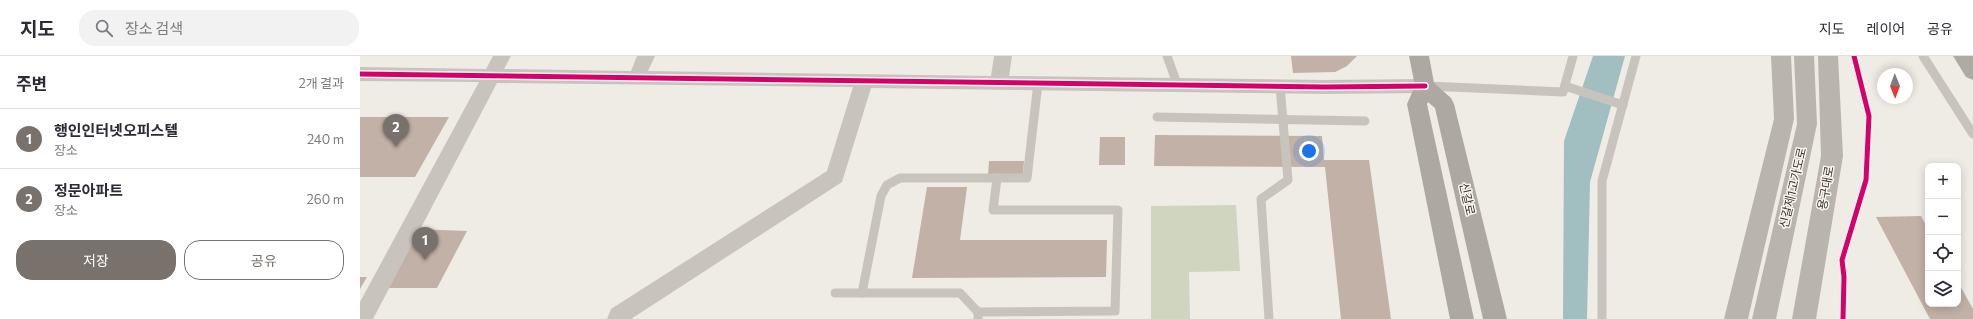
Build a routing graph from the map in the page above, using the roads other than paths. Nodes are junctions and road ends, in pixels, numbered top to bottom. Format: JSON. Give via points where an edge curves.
{"nodes":[{"id":1,"x":502,"y":56,"type":"edge"},
{"id":2,"x":646,"y":56,"type":"edge"},
{"id":3,"x":1003,"y":56,"type":"edge"},
{"id":4,"x":1167,"y":56,"type":"edge"},
{"id":5,"x":1419,"y":56,"type":"edge"},
{"id":6,"x":1573,"y":56,"type":"edge"},
{"id":7,"x":1636,"y":56,"type":"edge"},
{"id":8,"x":1781,"y":56,"type":"edge"},
{"id":9,"x":1804,"y":56,"type":"edge"},
{"id":10,"x":1828,"y":56,"type":"edge"},
{"id":11,"x":1923,"y":56,"type":"edge"},
{"id":12,"x":1963,"y":56,"type":"edge"},
{"id":13,"x":1973,"y":72,"type":"edge"},
{"id":14,"x":360,"y":74,"type":"edge"},
{"id":15,"x":491,"y":76,"type":"junction"},
{"id":16,"x":636,"y":78,"type":"junction"},
{"id":17,"x":1175,"y":78,"type":"dead end"},
{"id":18,"x":864,"y":81,"type":"junction"},
{"id":19,"x":999,"y":83,"type":"junction"},
{"id":20,"x":1038,"y":83,"type":"junction"},
{"id":21,"x":1280,"y":86,"type":"junction"},
{"id":22,"x":1425,"y":86,"type":"junction"},
{"id":23,"x":1565,"y":86,"type":"junction"},
{"id":24,"x":1623,"y":105,"type":"junction"},
{"id":25,"x":1157,"y":118,"type":"dead end"},
{"id":26,"x":1283,"y":119,"type":"junction"},
{"id":27,"x":1365,"y":121,"type":"dead end"},
{"id":28,"x":1973,"y":134,"type":"edge"},
{"id":29,"x":997,"y":178,"type":"junction"},
{"id":30,"x":862,"y":293,"type":"junction"},
{"id":31,"x":835,"y":294,"type":"dead end"},
{"id":32,"x":978,"y":315,"type":"edge"},
{"id":33,"x":362,"y":319,"type":"edge"},
{"id":34,"x":617,"y":319,"type":"edge"},
{"id":35,"x":1269,"y":319,"type":"edge"},
{"id":36,"x":1462,"y":319,"type":"edge"},
{"id":37,"x":1495,"y":319,"type":"edge"},
{"id":38,"x":1602,"y":319,"type":"edge"},
{"id":39,"x":1736,"y":319,"type":"edge"},
{"id":40,"x":1764,"y":319,"type":"edge"},
{"id":41,"x":1804,"y":319,"type":"edge"}],
"edges":[{"from":1,"to":15,"type":"street"},
{"from":2,"to":16,"type":"street"},
{"from":3,"to":19,"type":"street"},
{"from":4,"to":17,"type":"lane"},
{"from":5,"to":22,"type":"main road"},
{"from":6,"to":23,"type":"lane"},
{"from":7,"to":24,"type":"lane"},
{"from":8,"to":39,"type":"main road","via":[[1784,119]]},
{"from":9,"to":40,"type":"main road","name":"신갈제1고가도로","via":[[1807,124]]},
{"from":10,"to":41,"type":"main road","name":"용구대로","via":[[1832,156]]},
{"from":11,"to":28,"type":"lane"},
{"from":12,"to":13,"type":"highway"},
{"from":14,"to":15,"type":"street"},
{"from":15,"to":16,"type":"street"},
{"from":15,"to":33,"type":"street"},
{"from":16,"to":18,"type":"street"},
{"from":18,"to":19,"type":"street"},
{"from":18,"to":34,"type":"street","via":[[835,176]]},
{"from":19,"to":20,"type":"street"},
{"from":20,"to":21,"type":"street"},
{"from":20,"to":29,"type":"lane","via":[[1027,178]]},
{"from":21,"to":22,"type":"street"},
{"from":21,"to":26,"type":"lane"},
{"from":22,"to":23,"type":"lane","via":[[1563,92]]},
{"from":22,"to":36,"type":"main road","via":[[1417,104]]},
{"from":22,"to":37,"type":"main road","name":"신갈로","via":[[1444,104]]},
{"from":23,"to":24,"type":"lane"},
{"from":24,"to":38,"type":"lane","via":[[1602,181]]},
{"from":25,"to":26,"type":"lane"},
{"from":26,"to":27,"type":"lane"},
{"from":26,"to":35,"type":"lane","via":[[1288,180],[1260,199]]},
{"from":29,"to":30,"type":"lane","via":[[900,178],[887,185],[881,196]]},
{"from":29,"to":32,"type":"lane","via":[[993,210],[1118,210],[1115,311]]},
{"from":30,"to":31,"type":"lane"},
{"from":30,"to":32,"type":"lane","via":[[960,293]]}]}
